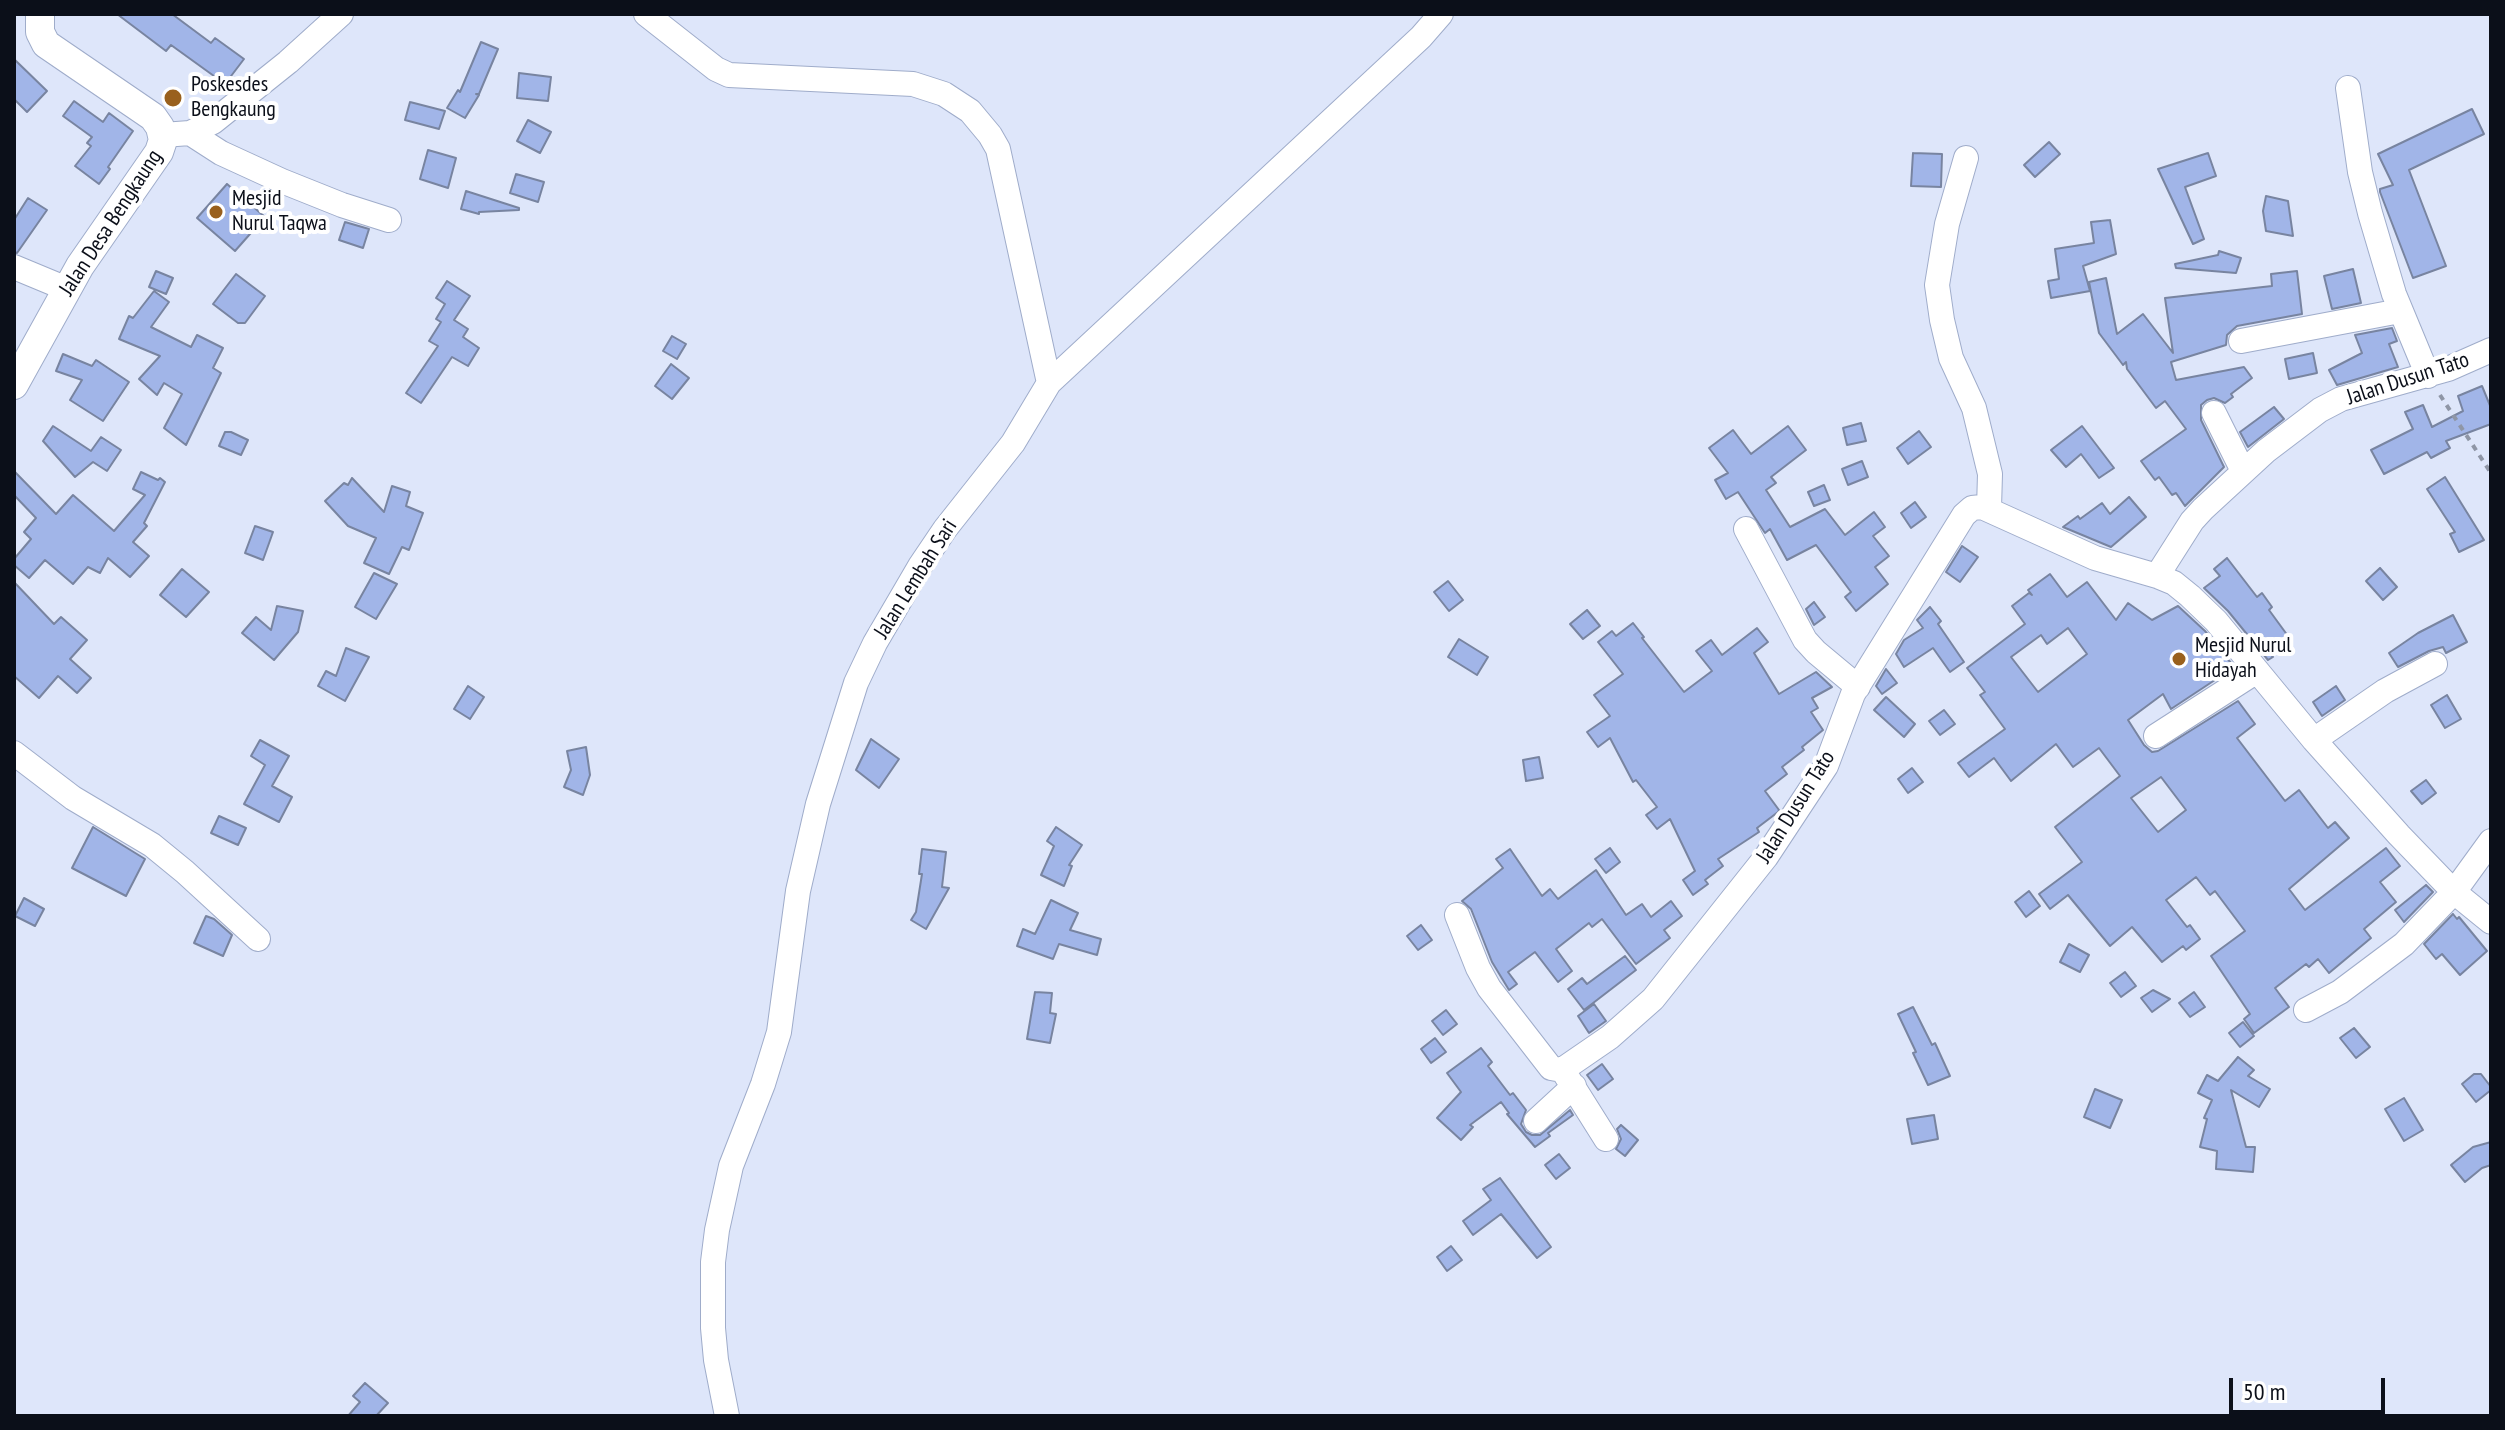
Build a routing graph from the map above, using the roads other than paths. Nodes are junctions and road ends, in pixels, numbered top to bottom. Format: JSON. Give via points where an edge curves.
{"nodes":[{"id":1,"x":40,"y":14,"type":"edge"},
{"id":2,"x":341,"y":14,"type":"edge"},
{"id":3,"x":646,"y":14,"type":"edge"},
{"id":4,"x":1441,"y":14,"type":"edge"},
{"id":5,"x":2348,"y":88,"type":"dead end"},
{"id":6,"x":176,"y":134,"type":"junction"},
{"id":7,"x":1966,"y":158,"type":"dead end"},
{"id":8,"x":389,"y":220,"type":"dead end"},
{"id":9,"x":14,"y":267,"type":"edge"},
{"id":10,"x":67,"y":289,"type":"junction"},
{"id":11,"x":2400,"y":311,"type":"junction"},
{"id":12,"x":2241,"y":341,"type":"dead end"},
{"id":13,"x":2491,"y":350,"type":"edge"},
{"id":14,"x":2428,"y":376,"type":"junction"},
{"id":15,"x":1049,"y":383,"type":"junction"},
{"id":16,"x":14,"y":385,"type":"edge"},
{"id":17,"x":2214,"y":413,"type":"dead end"},
{"id":18,"x":2243,"y":471,"type":"junction"},
{"id":19,"x":1989,"y":508,"type":"junction"},
{"id":20,"x":1746,"y":529,"type":"dead end"},
{"id":21,"x":2157,"y":576,"type":"junction"},
{"id":22,"x":2435,"y":664,"type":"dead end"},
{"id":23,"x":2257,"y":671,"type":"junction"},
{"id":24,"x":1858,"y":687,"type":"junction"},
{"id":25,"x":2156,"y":736,"type":"dead end"},
{"id":26,"x":2314,"y":740,"type":"junction"},
{"id":27,"x":14,"y":753,"type":"edge"},
{"id":28,"x":2491,"y":841,"type":"edge"},
{"id":29,"x":2454,"y":892,"type":"junction"},
{"id":30,"x":1457,"y":915,"type":"dead end"},
{"id":31,"x":2491,"y":922,"type":"edge"},
{"id":32,"x":258,"y":939,"type":"dead end"},
{"id":33,"x":2306,"y":1010,"type":"dead end"},
{"id":34,"x":1568,"y":1078,"type":"junction"},
{"id":35,"x":1536,"y":1121,"type":"dead end"},
{"id":36,"x":1606,"y":1139,"type":"dead end"},
{"id":37,"x":727,"y":1416,"type":"edge"}],
"edges":[{"from":1,"to":6,"type":"street","name":"Jalan Desa Bengkaung","via":[[40,32],[49,47]]},
{"from":2,"to":6,"type":"street","via":[[231,110]]},
{"from":3,"to":15,"type":"street","via":[[729,75],[913,84],[944,94],[970,111],[998,149]]},
{"from":4,"to":15,"type":"street","name":"Jalan Lembah Sari"},
{"from":5,"to":11,"type":"street","via":[[2360,172]]},
{"from":6,"to":8,"type":"street"},
{"from":6,"to":10,"type":"street","name":"Jalan Desa Bengkaung"},
{"from":7,"to":19,"type":"street","via":[[1937,285],[1951,358],[1974,408],[1990,474]]},
{"from":9,"to":10,"type":"street"},
{"from":10,"to":16,"type":"street","name":"Jalan Desa Bengkaung"},
{"from":11,"to":12,"type":"street"},
{"from":11,"to":14,"type":"street"},
{"from":13,"to":14,"type":"street","name":"Jalan Dusun Tato"},
{"from":14,"to":18,"type":"street","name":"Jalan Dusun Tato","via":[[2341,399],[2293,429]]},
{"from":15,"to":37,"type":"street","name":"Jalan Lembah Sari","via":[[1013,443],[920,566],[875,643],[856,683],[818,804],[798,891],[779,1032],[731,1166],[717,1230],[713,1328]]},
{"from":17,"to":18,"type":"street"},
{"from":18,"to":21,"type":"street","name":"Jalan Dusun Tato","via":[[2192,521]]},
{"from":19,"to":21,"type":"street","via":[[2095,558]]},
{"from":19,"to":24,"type":"street","name":"Jalan Dusun Tato","via":[[1975,507],[1964,515]]},
{"from":20,"to":24,"type":"street","via":[[1805,640]]},
{"from":21,"to":23,"type":"street","via":[[2182,589],[2216,621]]},
{"from":22,"to":26,"type":"street"},
{"from":23,"to":25,"type":"street"},
{"from":23,"to":26,"type":"street"},
{"from":24,"to":34,"type":"street","name":"Jalan Dusun Tato","via":[[1826,766],[1766,857],[1702,942],[1633,1019]]},
{"from":26,"to":29,"type":"street"},
{"from":27,"to":32,"type":"street","via":[[73,798],[152,845]]},
{"from":28,"to":29,"type":"street"},
{"from":29,"to":31,"type":"street"},
{"from":29,"to":33,"type":"street","via":[[2404,944],[2340,992]]},
{"from":30,"to":34,"type":"street","via":[[1497,1000],[1551,1068]]},
{"from":34,"to":35,"type":"street","name":"Jalan Dusun Tato"},
{"from":34,"to":36,"type":"street"}]}
